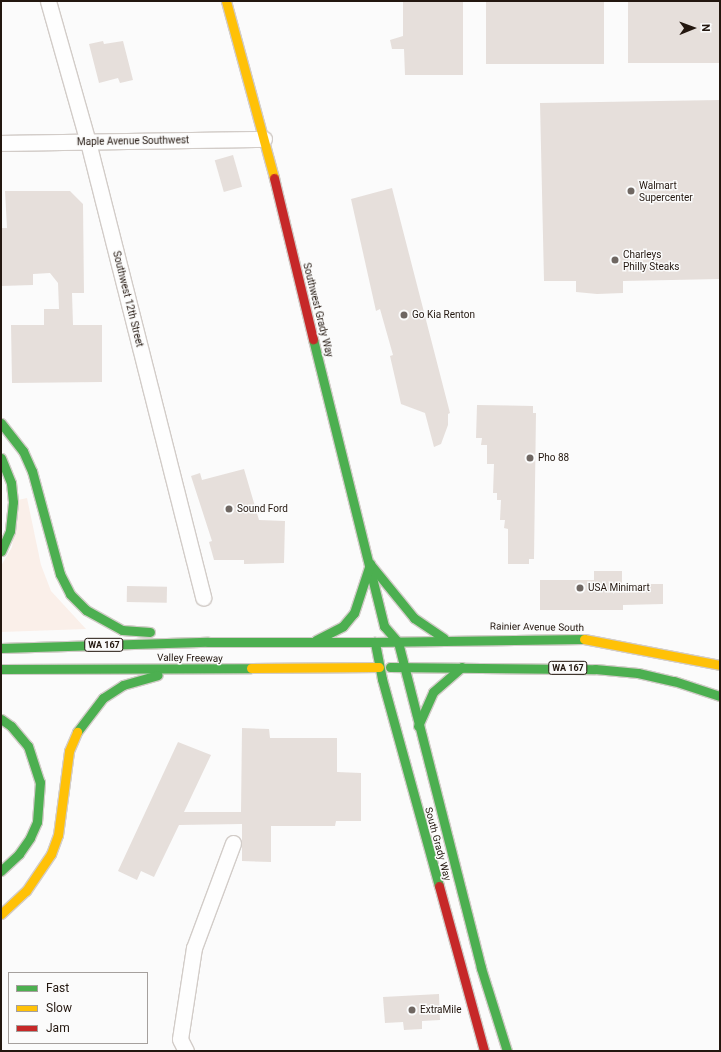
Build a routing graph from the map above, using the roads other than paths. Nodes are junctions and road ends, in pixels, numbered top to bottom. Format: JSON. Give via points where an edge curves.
{"nodes":[{"id":1,"x":48,"y":1,"type":"edge"},
{"id":2,"x":226,"y":1,"type":"edge"},
{"id":3,"x":264,"y":139,"type":"junction"},
{"id":4,"x":88,"y":142,"type":"junction"},
{"id":5,"x":1,"y":144,"type":"edge"},
{"id":6,"x":1,"y":422,"type":"edge"},
{"id":7,"x":1,"y":458,"type":"edge"},
{"id":8,"x":1,"y":552,"type":"edge"},
{"id":9,"x":370,"y":564,"type":"junction"},
{"id":10,"x":204,"y":598,"type":"dead end"},
{"id":11,"x":384,"y":626,"type":"junction"},
{"id":12,"x":160,"y":632,"type":"dead end"},
{"id":13,"x":174,"y":632,"type":"dead end"},
{"id":14,"x":444,"y":638,"type":"junction"},
{"id":15,"x":311,"y":641,"type":"junction"},
{"id":16,"x":208,"y":642,"type":"junction"},
{"id":17,"x":375,"y":642,"type":"junction"},
{"id":18,"x":398,"y":642,"type":"junction"},
{"id":19,"x":1,"y":648,"type":"edge"},
{"id":20,"x":720,"y":665,"type":"edge"},
{"id":21,"x":379,"y":667,"type":"junction"},
{"id":22,"x":403,"y":667,"type":"junction"},
{"id":23,"x":462,"y":667,"type":"junction"},
{"id":24,"x":178,"y":668,"type":"junction"},
{"id":25,"x":1,"y":669,"type":"edge"},
{"id":26,"x":720,"y":696,"type":"edge"},
{"id":27,"x":1,"y":719,"type":"edge"},
{"id":28,"x":418,"y":726,"type":"junction"},
{"id":29,"x":233,"y":842,"type":"dead end"},
{"id":30,"x":1,"y":871,"type":"edge"},
{"id":31,"x":1,"y":914,"type":"edge"},
{"id":32,"x":186,"y":1051,"type":"edge"},
{"id":33,"x":484,"y":1051,"type":"edge"},
{"id":34,"x":507,"y":1051,"type":"edge"}],
"edges":[{"from":1,"to":4,"type":"street","name":"Southwest 12th Street"},
{"from":2,"to":3,"type":"main road","name":"Southwest Grady Way"},
{"from":3,"to":4,"type":"street","name":"Maple Avenue Southwest"},
{"from":3,"to":9,"type":"main road","name":"Southwest Grady Way"},
{"from":4,"to":5,"type":"street","name":"Maple Avenue Southwest"},
{"from":4,"to":10,"type":"street","name":"Southwest 12th Street"},
{"from":6,"to":12,"type":"main road","via":[[23,451],[32,471],[60,574],[70,594],[86,610],[122,630]]},
{"from":7,"to":8,"type":"main road","via":[[11,483],[14,502],[10,531]]},
{"from":9,"to":11,"type":"main road","name":"Southwest Grady Way"},
{"from":9,"to":14,"type":"main road","via":[[414,618]]},
{"from":9,"to":15,"type":"main road","via":[[354,613],[336,630]]},
{"from":11,"to":17,"type":"main road"},
{"from":11,"to":18,"type":"main road","name":"Southwest Grady Way"},
{"from":13,"to":16,"type":"main road"},
{"from":14,"to":18,"type":"main road","name":"Rainier Avenue South"},
{"from":14,"to":20,"type":"main road","name":"Rainier Avenue South","via":[[576,637]]},
{"from":15,"to":16,"type":"main road","name":"Valley Freeway"},
{"from":15,"to":17,"type":"main road","name":"Valley Freeway"},
{"from":16,"to":19,"type":"main road","name":"Valley Freeway","number":"WA 167"},
{"from":17,"to":18,"type":"main road","name":"Rainier Avenue South"},
{"from":17,"to":21,"type":"main road","name":"South Grady Way"},
{"from":18,"to":22,"type":"main road","name":"South Grady Way"},
{"from":21,"to":22,"type":"main road","number":"WA 167"},
{"from":21,"to":24,"type":"main road","name":"Valley Freeway","number":"WA 167"},
{"from":21,"to":33,"type":"main road","name":"South Grady Way"},
{"from":22,"to":23,"type":"main road","number":"WA 167"},
{"from":22,"to":28,"type":"main road","name":"South Grady Way"},
{"from":23,"to":26,"type":"main road","number":"WA 167","via":[[595,669],[638,673],[674,681]]},
{"from":23,"to":28,"type":"main road","via":[[433,692]]},
{"from":24,"to":25,"type":"main road","name":"Valley Freeway","number":"WA 167"},
{"from":24,"to":31,"type":"main road","via":[[123,685],[103,698],[90,712],[78,730],[69,751],[58,835],[51,854],[26,891]]},
{"from":27,"to":30,"type":"main road","via":[[11,726],[28,746],[40,782],[37,822],[30,838],[19,854]]},
{"from":28,"to":34,"type":"main road","name":"South Grady Way","via":[[480,968]]},
{"from":29,"to":32,"type":"street","via":[[194,948],[180,1039]]}]}
